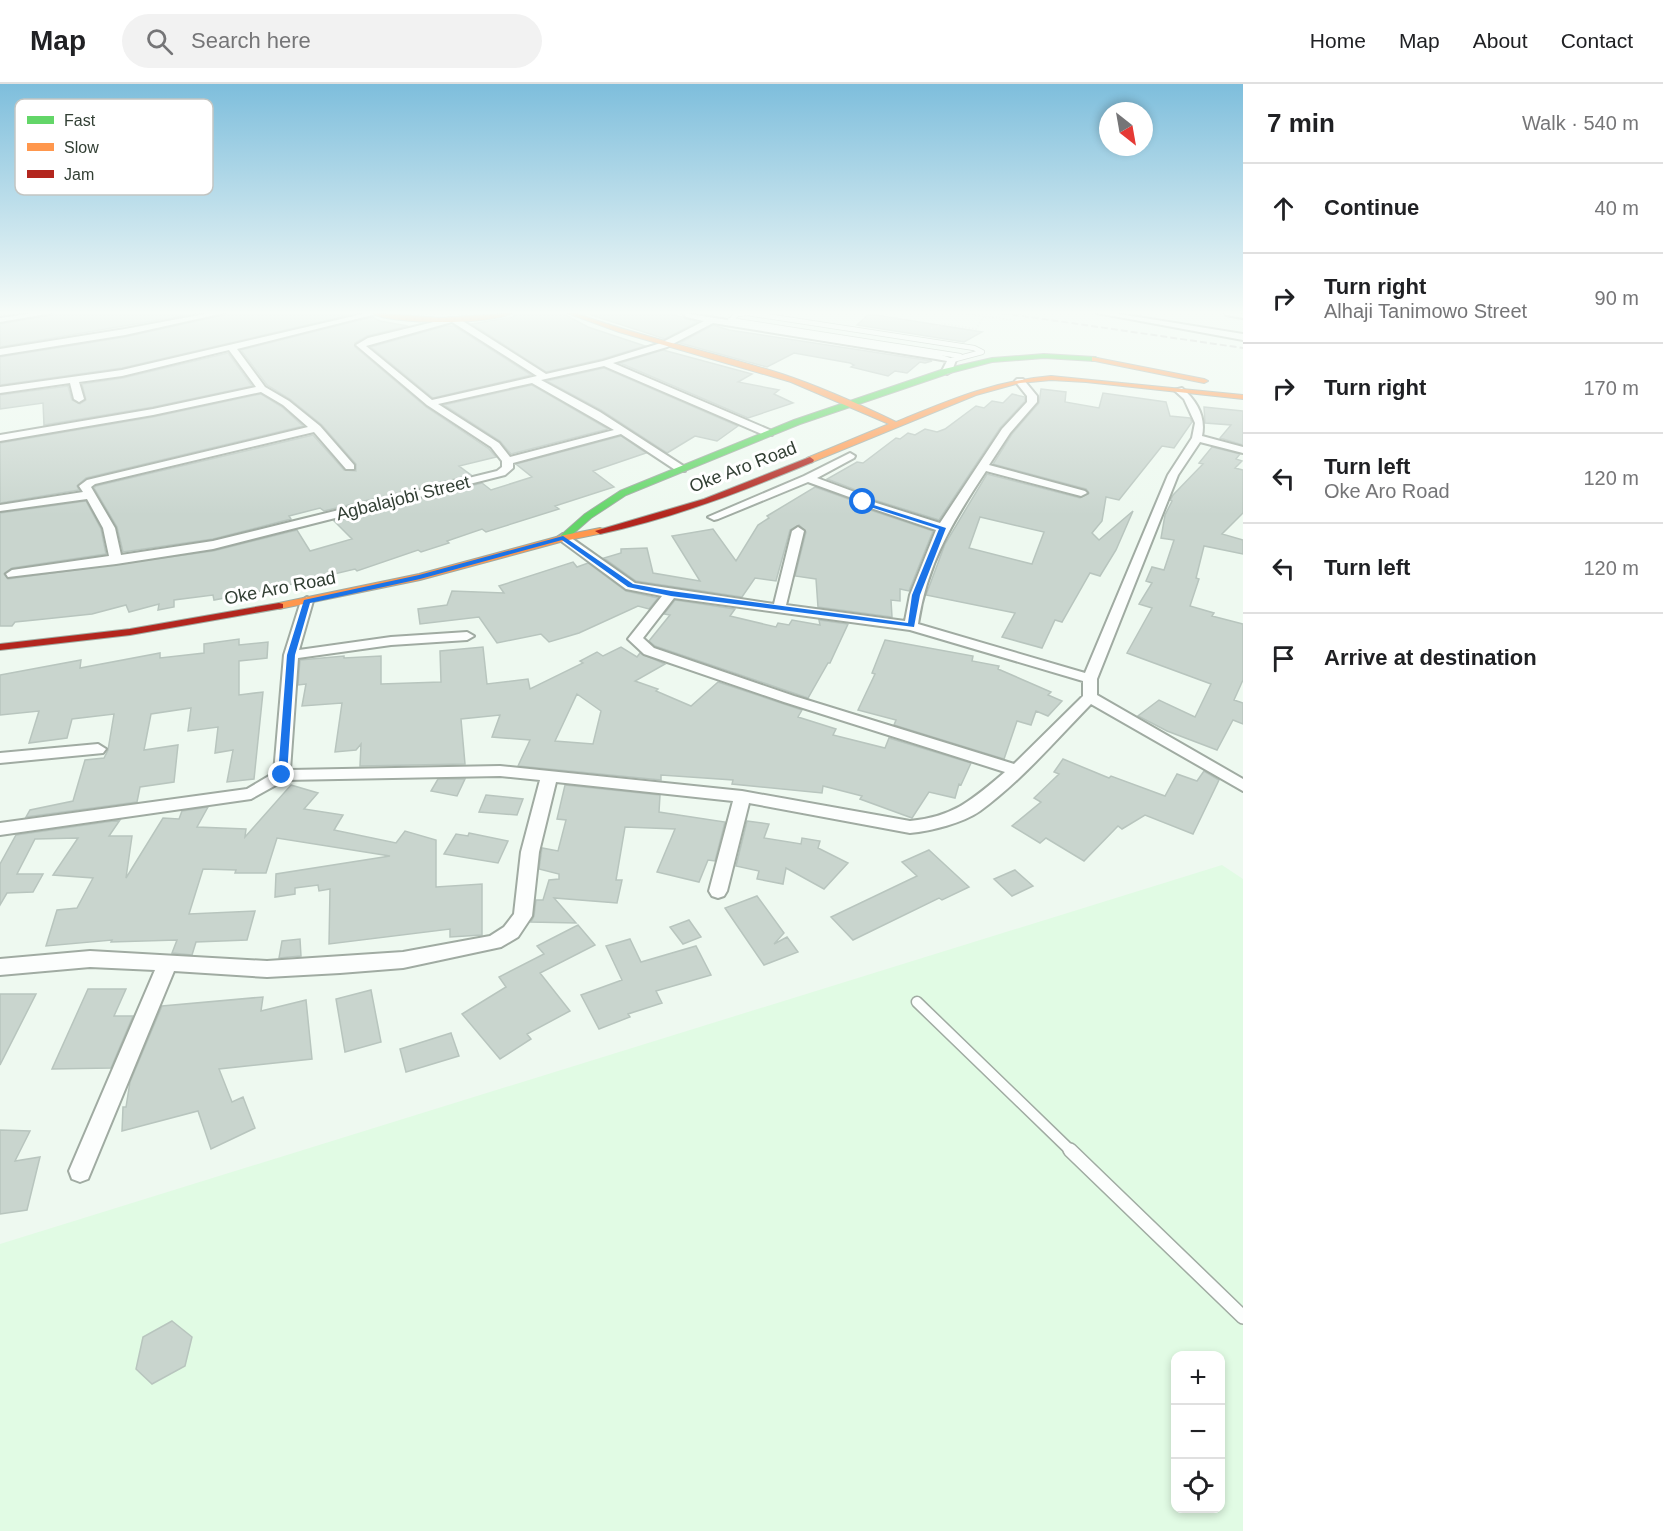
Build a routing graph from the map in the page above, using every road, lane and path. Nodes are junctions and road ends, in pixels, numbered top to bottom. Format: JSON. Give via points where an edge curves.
{"nodes":[{"id":1,"x":74,"y":380,"type":"edge"},
{"id":2,"x":70,"y":381,"type":"edge"},
{"id":3,"x":256,"y":381,"type":"edge"},
{"id":4,"x":403,"y":381,"type":"edge"},
{"id":5,"x":526,"y":381,"type":"edge"},
{"id":6,"x":535,"y":381,"type":"edge"},
{"id":7,"x":646,"y":381,"type":"edge"},
{"id":8,"x":792,"y":381,"type":"edge"},
{"id":9,"x":909,"y":381,"type":"edge"},
{"id":10,"x":1020,"y":381,"type":"junction"},
{"id":11,"x":1025,"y":381,"type":"edge"},
{"id":12,"x":1077,"y":381,"type":"edge"},
{"id":13,"x":1200,"y":381,"type":"edge"},
{"id":14,"x":262,"y":389,"type":"junction"},
{"id":15,"x":0,"y":390,"type":"edge"},
{"id":16,"x":1179,"y":390,"type":"junction"},
{"id":17,"x":1243,"y":396,"type":"edge"},
{"id":18,"x":79,"y":399,"type":"dead end"},
{"id":19,"x":430,"y":403,"type":"junction"},
{"id":20,"x":850,"y":403,"type":"junction"},
{"id":21,"x":897,"y":424,"type":"junction"},
{"id":22,"x":316,"y":428,"type":"junction"},
{"id":23,"x":621,"y":431,"type":"junction"},
{"id":24,"x":768,"y":433,"type":"junction"},
{"id":25,"x":0,"y":438,"type":"edge"},
{"id":26,"x":1197,"y":438,"type":"junction"},
{"id":27,"x":1243,"y":450,"type":"edge"},
{"id":28,"x":850,"y":456,"type":"dead end"},
{"id":29,"x":507,"y":461,"type":"junction"},
{"id":30,"x":350,"y":467,"type":"dead end"},
{"id":31,"x":984,"y":467,"type":"junction"},
{"id":32,"x":681,"y":469,"type":"junction"},
{"id":33,"x":808,"y":478,"type":"junction"},
{"id":34,"x":1082,"y":493,"type":"dead end"},
{"id":35,"x":89,"y":495,"type":"junction"},
{"id":36,"x":0,"y":508,"type":"edge"},
{"id":37,"x":714,"y":517,"type":"dead end"},
{"id":38,"x":943,"y":528,"type":"junction"},
{"id":39,"x":798,"y":531,"type":"dead end"},
{"id":40,"x":563,"y":538,"type":"junction"},
{"id":41,"x":117,"y":560,"type":"junction"},
{"id":42,"x":12,"y":574,"type":"dead end"},
{"id":43,"x":671,"y":594,"type":"junction"},
{"id":44,"x":307,"y":601,"type":"junction"},
{"id":45,"x":779,"y":608,"type":"junction"},
{"id":46,"x":912,"y":626,"type":"junction"},
{"id":47,"x":467,"y":636,"type":"dead end"},
{"id":48,"x":1,"y":651,"type":"edge"},
{"id":49,"x":291,"y":655,"type":"junction"},
{"id":50,"x":1090,"y":679,"type":"junction"},
{"id":51,"x":1090,"y":697,"type":"junction"},
{"id":52,"x":98,"y":749,"type":"dead end"},
{"id":53,"x":0,"y":758,"type":"edge"},
{"id":54,"x":1017,"y":770,"type":"junction"},
{"id":55,"x":282,"y":775,"type":"junction"},
{"id":56,"x":549,"y":776,"type":"junction"},
{"id":57,"x":1243,"y":786,"type":"edge"},
{"id":58,"x":742,"y":796,"type":"junction"},
{"id":59,"x":0,"y":829,"type":"edge"},
{"id":60,"x":718,"y":891,"type":"dead end"},
{"id":61,"x":168,"y":963,"type":"junction"},
{"id":62,"x":0,"y":968,"type":"edge"},
{"id":63,"x":917,"y":1002,"type":"dead end"},
{"id":64,"x":81,"y":1171,"type":"dead end"},
{"id":65,"x":1243,"y":1317,"type":"edge"}],
"edges":[{"from":1,"to":18,"type":"street"},
{"from":2,"to":15,"type":"street"},
{"from":3,"to":14,"type":"street"},
{"from":4,"to":19,"type":"street"},
{"from":5,"to":19,"type":"street"},
{"from":6,"to":23,"type":"street"},
{"from":7,"to":24,"type":"street"},
{"from":8,"to":20,"type":"main road"},
{"from":9,"to":20,"type":"main road","name":"Oke Aro Road"},
{"from":10,"to":11,"type":"main road","name":"Oke Aro Road"},
{"from":10,"to":21,"type":"main road","name":"Oke Aro Road","via":[[973,393]]},
{"from":10,"to":31,"type":"street","via":[[1032,402],[1005,431]]},
{"from":12,"to":16,"type":"main road","name":"Oke Aro Road"},
{"from":13,"to":17,"type":"main road","name":"Oke Aro Road"},
{"from":14,"to":22,"type":"street"},
{"from":14,"to":25,"type":"street"},
{"from":16,"to":17,"type":"main road","name":"Oke Aro Road"},
{"from":16,"to":26,"type":"street","via":[[1188,398],[1200,423]]},
{"from":19,"to":29,"type":"street","via":[[495,445]]},
{"from":20,"to":21,"type":"main road"},
{"from":20,"to":24,"type":"main road","name":"Oke Aro Road"},
{"from":21,"to":40,"type":"main road","name":"Oke Aro Road","via":[[677,512]]},
{"from":22,"to":30,"type":"street"},
{"from":22,"to":35,"type":"street","via":[[91,482],[85,486]]},
{"from":23,"to":29,"type":"street"},
{"from":23,"to":32,"type":"street"},
{"from":24,"to":32,"type":"main road","name":"Oke Aro Road"},
{"from":26,"to":27,"type":"street"},
{"from":26,"to":50,"type":"street","via":[[1173,475]]},
{"from":28,"to":33,"type":"street"},
{"from":29,"to":41,"type":"street","name":"Agbalajobi Street","via":[[508,468],[501,472],[369,507],[213,545]]},
{"from":31,"to":34,"type":"street"},
{"from":31,"to":38,"type":"street"},
{"from":32,"to":40,"type":"main road","name":"Oke Aro Road","via":[[623,493]]},
{"from":33,"to":37,"type":"street"},
{"from":33,"to":38,"type":"street","via":[[863,502]]},
{"from":35,"to":36,"type":"street"},
{"from":35,"to":41,"type":"street","via":[[109,528]]},
{"from":38,"to":46,"type":"street","via":[[916,595]]},
{"from":39,"to":45,"type":"street"},
{"from":40,"to":43,"type":"street","via":[[631,586]]},
{"from":40,"to":44,"type":"main road","name":"Oke Aro Road","via":[[410,579]]},
{"from":41,"to":42,"type":"street","name":"Agbalajobi Street"},
{"from":43,"to":45,"type":"street"},
{"from":43,"to":54,"type":"street","via":[[635,639],[649,651]]},
{"from":44,"to":48,"type":"main road","name":"Oke Aro Road"},
{"from":44,"to":49,"type":"street"},
{"from":45,"to":46,"type":"street"},
{"from":46,"to":50,"type":"street"},
{"from":47,"to":49,"type":"street","via":[[391,640]]},
{"from":49,"to":55,"type":"street"},
{"from":50,"to":51,"type":"street"},
{"from":51,"to":54,"type":"street"},
{"from":51,"to":57,"type":"street"},
{"from":52,"to":53,"type":"street"},
{"from":54,"to":58,"type":"street","via":[[973,808],[929,825],[910,827]]},
{"from":55,"to":56,"type":"street","via":[[500,771]]},
{"from":55,"to":59,"type":"street","via":[[251,794]]},
{"from":56,"to":58,"type":"street"},
{"from":56,"to":61,"type":"street","via":[[530,852],[523,916],[510,933],[494,942],[403,960],[340,965],[267,969]]},
{"from":58,"to":60,"type":"street"},
{"from":61,"to":62,"type":"street","via":[[90,959]]},
{"from":61,"to":64,"type":"street"},
{"from":63,"to":65,"type":"lane"}]}
